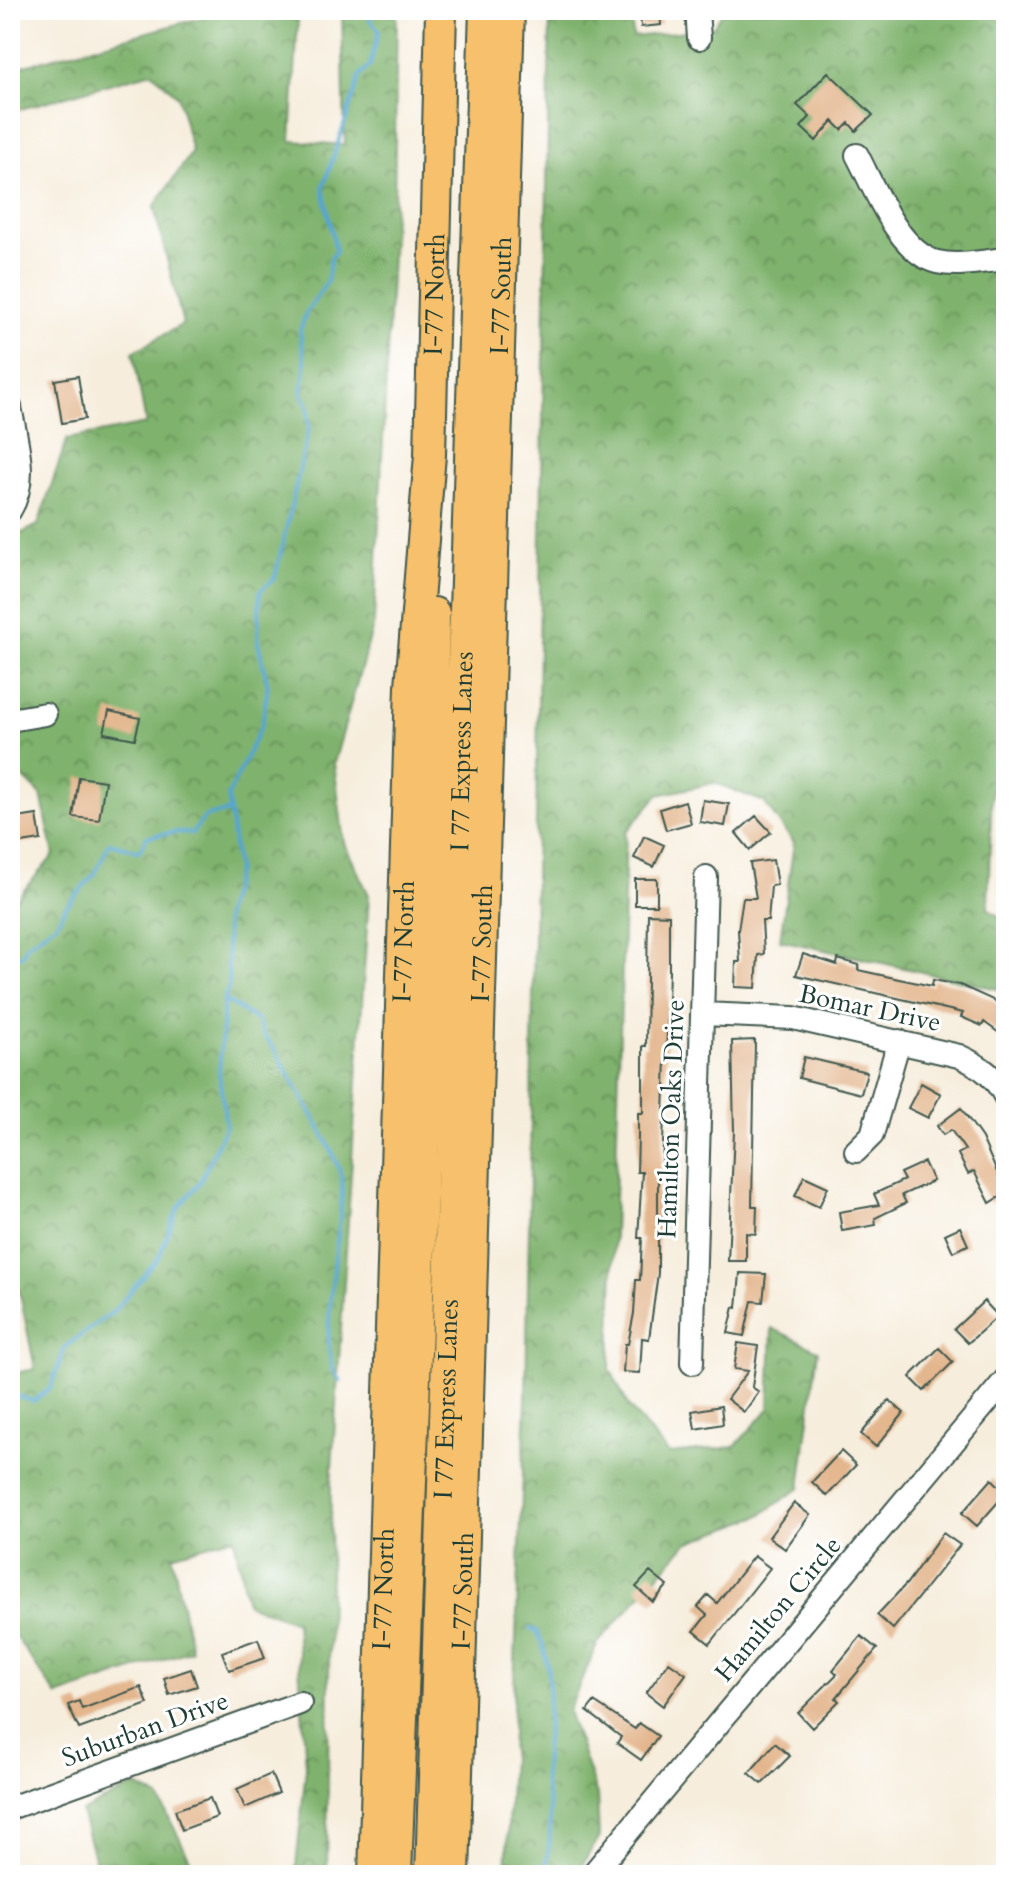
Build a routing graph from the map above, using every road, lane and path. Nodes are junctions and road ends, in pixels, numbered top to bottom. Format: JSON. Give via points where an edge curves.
{"nodes":[{"id":1,"x":441,"y":10,"type":"edge"},
{"id":2,"x":485,"y":10,"type":"edge"},
{"id":3,"x":509,"y":10,"type":"edge"},
{"id":4,"x":697,"y":10,"type":"edge"},
{"id":5,"x":699,"y":38,"type":"dead end"},
{"id":6,"x":857,"y":155,"type":"dead end"},
{"id":7,"x":1006,"y":259,"type":"edge"},
{"id":8,"x":10,"y":407,"type":"edge"},
{"id":9,"x":430,"y":455,"type":"junction"},
{"id":10,"x":10,"y":510,"type":"edge"},
{"id":11,"x":45,"y":714,"type":"dead end"},
{"id":12,"x":10,"y":720,"type":"edge"},
{"id":13,"x":706,"y":877,"type":"dead end"},
{"id":14,"x":703,"y":1014,"type":"junction"},
{"id":15,"x":899,"y":1041,"type":"junction"},
{"id":16,"x":1006,"y":1098,"type":"edge"},
{"id":17,"x":856,"y":1151,"type":"dead end"},
{"id":18,"x":692,"y":1363,"type":"dead end"},
{"id":19,"x":1006,"y":1379,"type":"edge"},
{"id":20,"x":300,"y":1703,"type":"dead end"},
{"id":21,"x":10,"y":1808,"type":"edge"},
{"id":22,"x":450,"y":1871,"type":"edge"},
{"id":23,"x":374,"y":1875,"type":"edge"},
{"id":24,"x":396,"y":1875,"type":"edge"},
{"id":25,"x":592,"y":1875,"type":"edge"}],
"edges":[{"from":1,"to":9,"type":"highway","name":"I-77 North"},
{"from":2,"to":22,"type":"highway","name":"I 77 Express Lanes","via":[[462,700]]},
{"from":3,"to":22,"type":"highway","name":"I-77 South"},
{"from":4,"to":5,"type":"street"},
{"from":6,"to":7,"type":"street","via":[[891,220],[917,252],[947,262]]},
{"from":8,"to":10,"type":"street","via":[[20,480]]},
{"from":9,"to":23,"type":"highway","name":"I-77 North","via":[[411,686]]},
{"from":9,"to":24,"type":"highway","name":"I 77 Express Lanes","via":[[436,687],[430,985]]},
{"from":11,"to":12,"type":"street"},
{"from":13,"to":14,"type":"street","name":"Hamilton Oaks Drive"},
{"from":14,"to":15,"type":"street","name":"Bomar Drive","via":[[793,1018]]},
{"from":14,"to":18,"type":"street","name":"Hamilton Oaks Drive"},
{"from":15,"to":16,"type":"street","name":"Bomar Drive","via":[[982,1067]]},
{"from":15,"to":17,"type":"street","via":[[877,1123]]},
{"from":19,"to":25,"type":"street","name":"Hamilton Circle"},
{"from":20,"to":21,"type":"street","name":"Suburban Drive"}]}
